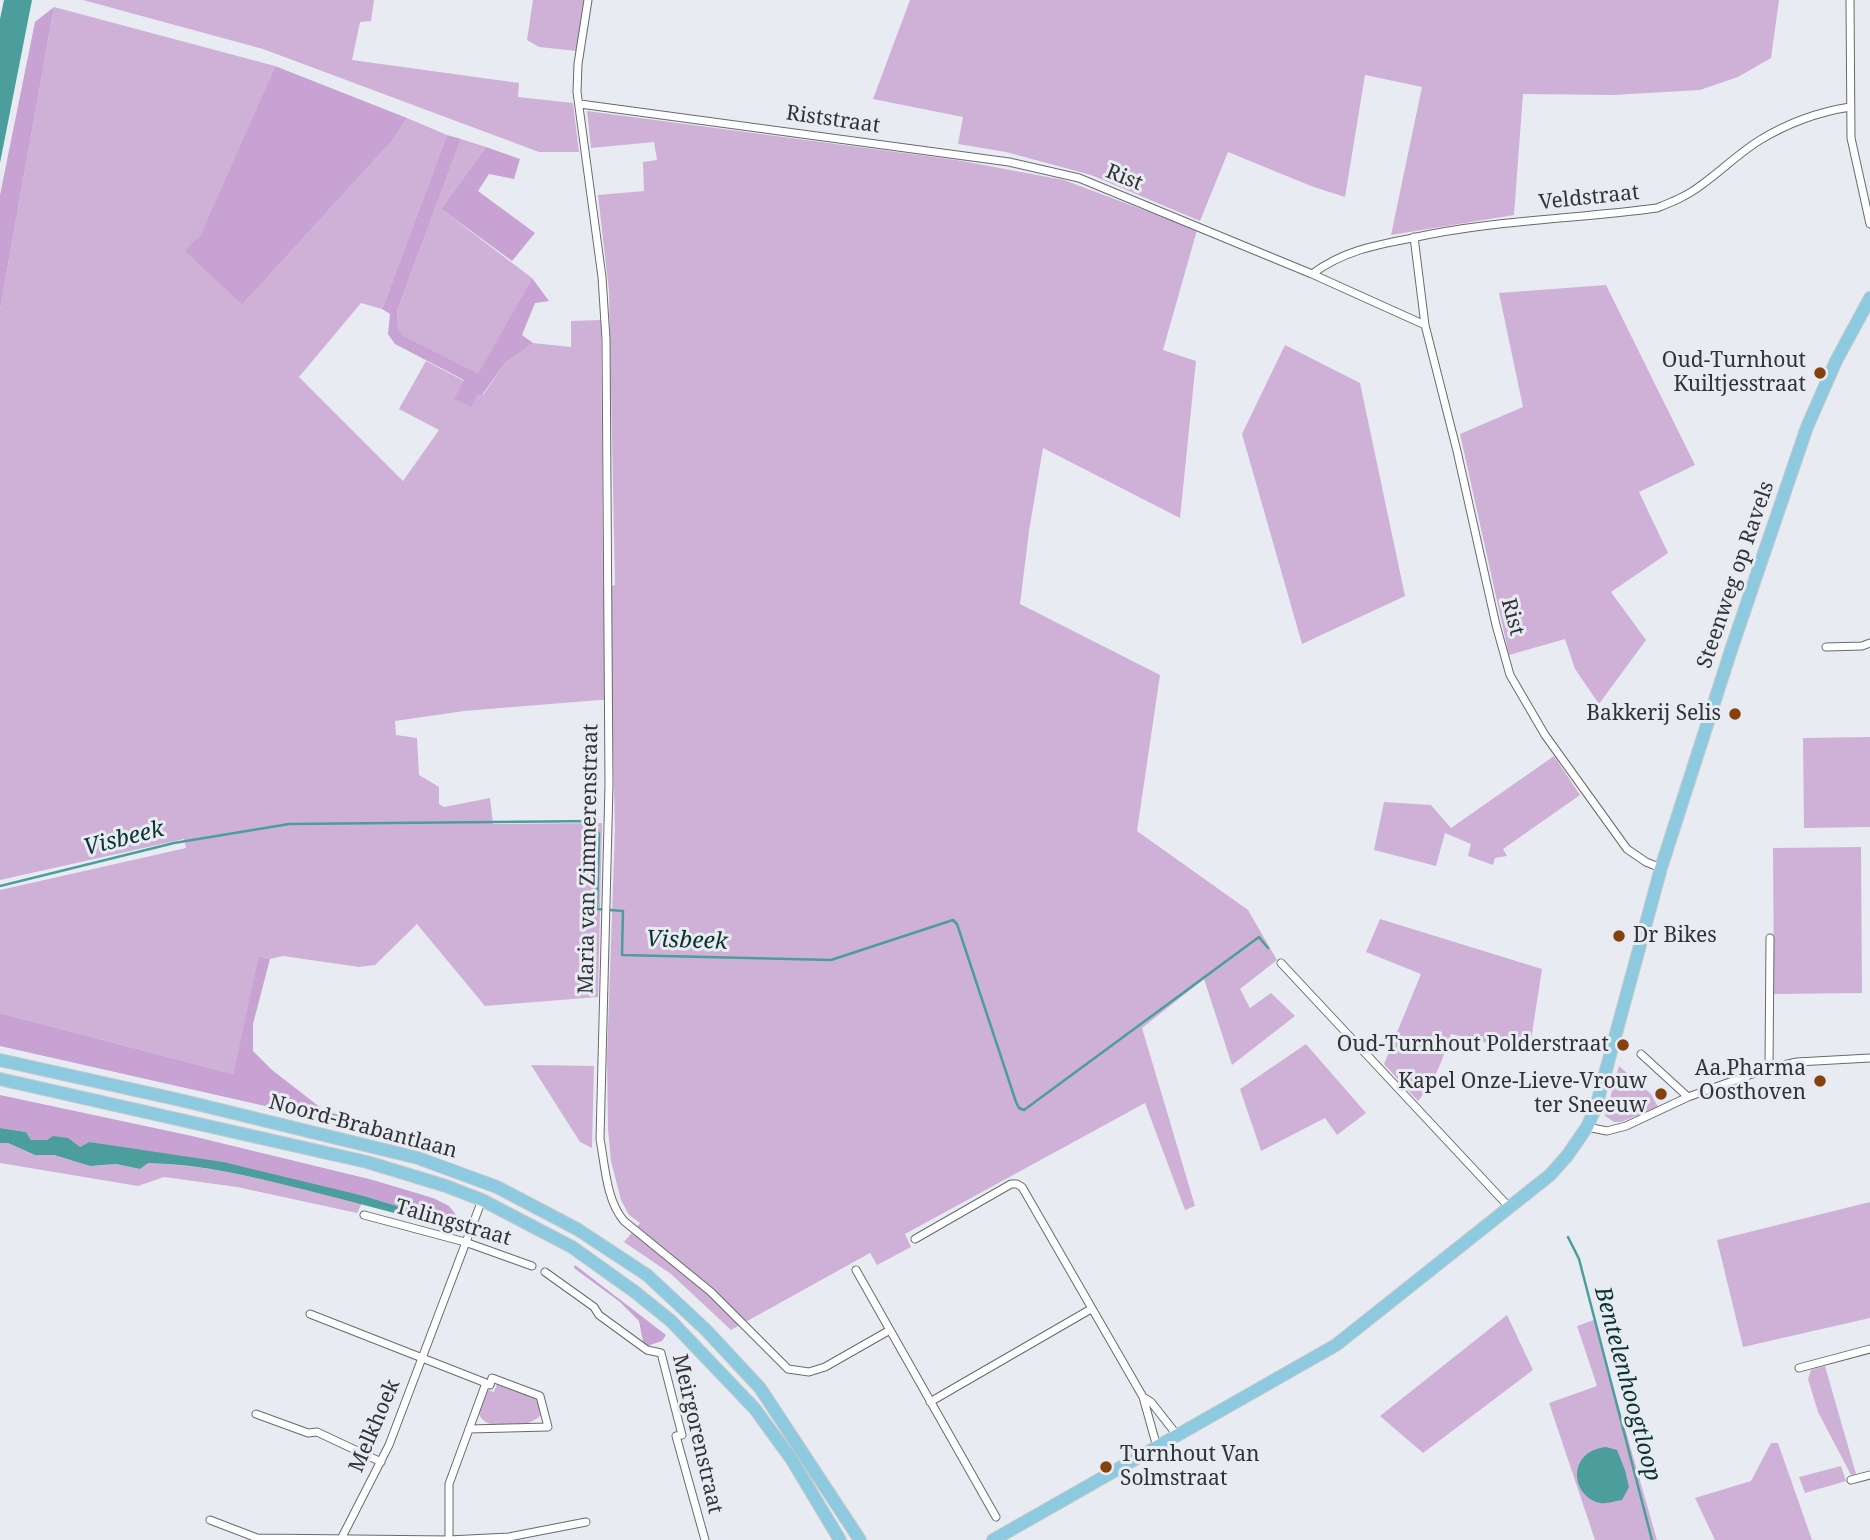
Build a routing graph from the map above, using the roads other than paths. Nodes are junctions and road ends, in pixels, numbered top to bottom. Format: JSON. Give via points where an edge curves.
{"nodes":[{"id":1,"x":588,"y":0,"type":"edge"},
{"id":2,"x":1850,"y":0,"type":"edge"},
{"id":3,"x":580,"y":104,"type":"junction"},
{"id":4,"x":1850,"y":107,"type":"junction"},
{"id":5,"x":1079,"y":178,"type":"joint"},
{"id":6,"x":1870,"y":223,"type":"edge"},
{"id":7,"x":1414,"y":237,"type":"junction"},
{"id":8,"x":1312,"y":274,"type":"junction"},
{"id":9,"x":1870,"y":298,"type":"edge"},
{"id":10,"x":1425,"y":325,"type":"junction"},
{"id":11,"x":1870,"y":643,"type":"edge"},
{"id":12,"x":1826,"y":647,"type":"dead end"},
{"id":13,"x":1661,"y":868,"type":"junction"},
{"id":14,"x":1770,"y":938,"type":"dead end"},
{"id":15,"x":1281,"y":963,"type":"dead end"},
{"id":16,"x":1641,"y":1054,"type":"dead end"},
{"id":17,"x":1870,"y":1058,"type":"edge"},
{"id":18,"x":0,"y":1060,"type":"edge"},
{"id":19,"x":1769,"y":1068,"type":"junction"},
{"id":20,"x":0,"y":1079,"type":"edge"},
{"id":21,"x":1688,"y":1097,"type":"junction"},
{"id":22,"x":1587,"y":1127,"type":"junction"},
{"id":23,"x":482,"y":1200,"type":"junction"},
{"id":24,"x":1511,"y":1208,"type":"junction"},
{"id":25,"x":364,"y":1215,"type":"dead end"},
{"id":26,"x":915,"y":1239,"type":"dead end"},
{"id":27,"x":465,"y":1242,"type":"junction"},
{"id":28,"x":532,"y":1266,"type":"dead end"},
{"id":29,"x":856,"y":1270,"type":"dead end"},
{"id":30,"x":545,"y":1272,"type":"dead end"},
{"id":31,"x":1091,"y":1309,"type":"junction"},
{"id":32,"x":310,"y":1314,"type":"dead end"},
{"id":33,"x":890,"y":1331,"type":"junction"},
{"id":34,"x":1870,"y":1349,"type":"edge"},
{"id":35,"x":421,"y":1359,"type":"junction"},
{"id":36,"x":1798,"y":1368,"type":"dead end"},
{"id":37,"x":486,"y":1383,"type":"junction"},
{"id":38,"x":1143,"y":1397,"type":"junction"},
{"id":39,"x":930,"y":1402,"type":"junction"},
{"id":40,"x":256,"y":1414,"type":"dead end"},
{"id":41,"x":469,"y":1429,"type":"junction"},
{"id":42,"x":1177,"y":1435,"type":"junction"},
{"id":43,"x":1157,"y":1447,"type":"junction"},
{"id":44,"x":381,"y":1462,"type":"junction"},
{"id":45,"x":1870,"y":1475,"type":"edge"},
{"id":46,"x":1851,"y":1480,"type":"dead end"},
{"id":47,"x":996,"y":1517,"type":"dead end"},
{"id":48,"x":210,"y":1520,"type":"dead end"},
{"id":49,"x":586,"y":1522,"type":"dead end"},
{"id":50,"x":341,"y":1539,"type":"edge"},
{"id":51,"x":449,"y":1540,"type":"edge"},
{"id":52,"x":705,"y":1540,"type":"edge"},
{"id":53,"x":840,"y":1540,"type":"edge"},
{"id":54,"x":860,"y":1540,"type":"edge"},
{"id":55,"x":993,"y":1540,"type":"edge"}],
"edges":[{"from":1,"to":3,"type":"street","via":[[578,64]]},
{"from":2,"to":4,"type":"street"},
{"from":3,"to":5,"type":"street","name":"Riststraat","via":[[1009,162]]},
{"from":3,"to":33,"type":"street","name":"Maria van Zimmerenstraat","via":[[606,339],[609,785],[600,1139],[607,1178],[616,1212],[624,1221],[711,1292],[788,1369],[809,1372],[825,1367]]},
{"from":4,"to":6,"type":"street","via":[[1851,138]]},
{"from":4,"to":7,"type":"street","name":"Veldstraat","via":[[1785,126],[1699,187],[1657,208]]},
{"from":5,"to":8,"type":"street","name":"Rist"},
{"from":7,"to":8,"type":"street","name":"Veldstraat","via":[[1366,247],[1336,258]]},
{"from":7,"to":10,"type":"street","name":"Rist"},
{"from":8,"to":10,"type":"street","name":"Rist"},
{"from":9,"to":13,"type":"main road","name":"Steenweg op Ravels","via":[[1807,427]]},
{"from":10,"to":13,"type":"street","name":"Rist","via":[[1510,675],[1545,735],[1627,849]]},
{"from":11,"to":12,"type":"street"},
{"from":13,"to":22,"type":"main road","name":"Steenweg op Ravels"},
{"from":14,"to":19,"type":"street"},
{"from":15,"to":24,"type":"street"},
{"from":16,"to":21,"type":"street"},
{"from":17,"to":19,"type":"street"},
{"from":18,"to":54,"type":"main road","name":"Noord-Brabantlaan","via":[[418,1158],[497,1188],[577,1229],[646,1275],[760,1388]]},
{"from":19,"to":21,"type":"street"},
{"from":20,"to":23,"type":"main road","name":"Noord-Brabantlaan","via":[[367,1163]]},
{"from":21,"to":22,"type":"street","via":[[1618,1129]]},
{"from":22,"to":24,"type":"main road","name":"Steenweg op Ravels","via":[[1562,1164]]},
{"from":23,"to":27,"type":"street","name":"Melkhoek"},
{"from":23,"to":53,"type":"main road","name":"Noord-Brabantlaan","via":[[572,1247],[671,1321],[754,1409],[792,1460]]},
{"from":24,"to":42,"type":"main road","name":"Steenweg op Ravels","via":[[1336,1345]]},
{"from":25,"to":27,"type":"street","name":"Talingstraat"},
{"from":26,"to":31,"type":"street","via":[[1017,1184]]},
{"from":27,"to":28,"type":"street","name":"Talingstraat"},
{"from":27,"to":35,"type":"street","name":"Melkhoek"},
{"from":29,"to":33,"type":"street"},
{"from":30,"to":52,"type":"street","name":"Meirgorenstraat","via":[[647,1350],[661,1353],[682,1435],[676,1436]]},
{"from":31,"to":38,"type":"street"},
{"from":31,"to":39,"type":"street"},
{"from":32,"to":35,"type":"street"},
{"from":33,"to":39,"type":"street"},
{"from":34,"to":36,"type":"street"},
{"from":35,"to":37,"type":"street"},
{"from":35,"to":44,"type":"street","name":"Melkhoek"},
{"from":37,"to":41,"type":"street"},
{"from":37,"to":41,"type":"street","via":[[490,1385],[492,1378],[540,1396],[548,1427]]},
{"from":38,"to":42,"type":"street"},
{"from":38,"to":43,"type":"street"},
{"from":39,"to":47,"type":"street"},
{"from":40,"to":44,"type":"street","via":[[307,1433],[317,1432]]},
{"from":41,"to":51,"type":"street","via":[[449,1484]]},
{"from":42,"to":43,"type":"main road","name":"Steenweg op Ravels"},
{"from":43,"to":55,"type":"main road","name":"Steenweg op Ravels"},
{"from":44,"to":50,"type":"street","name":"Melkhoek"},
{"from":45,"to":46,"type":"street"},
{"from":48,"to":50,"type":"street","via":[[257,1538]]},
{"from":49,"to":51,"type":"street","via":[[509,1537]]},
{"from":50,"to":51,"type":"street"}]}
